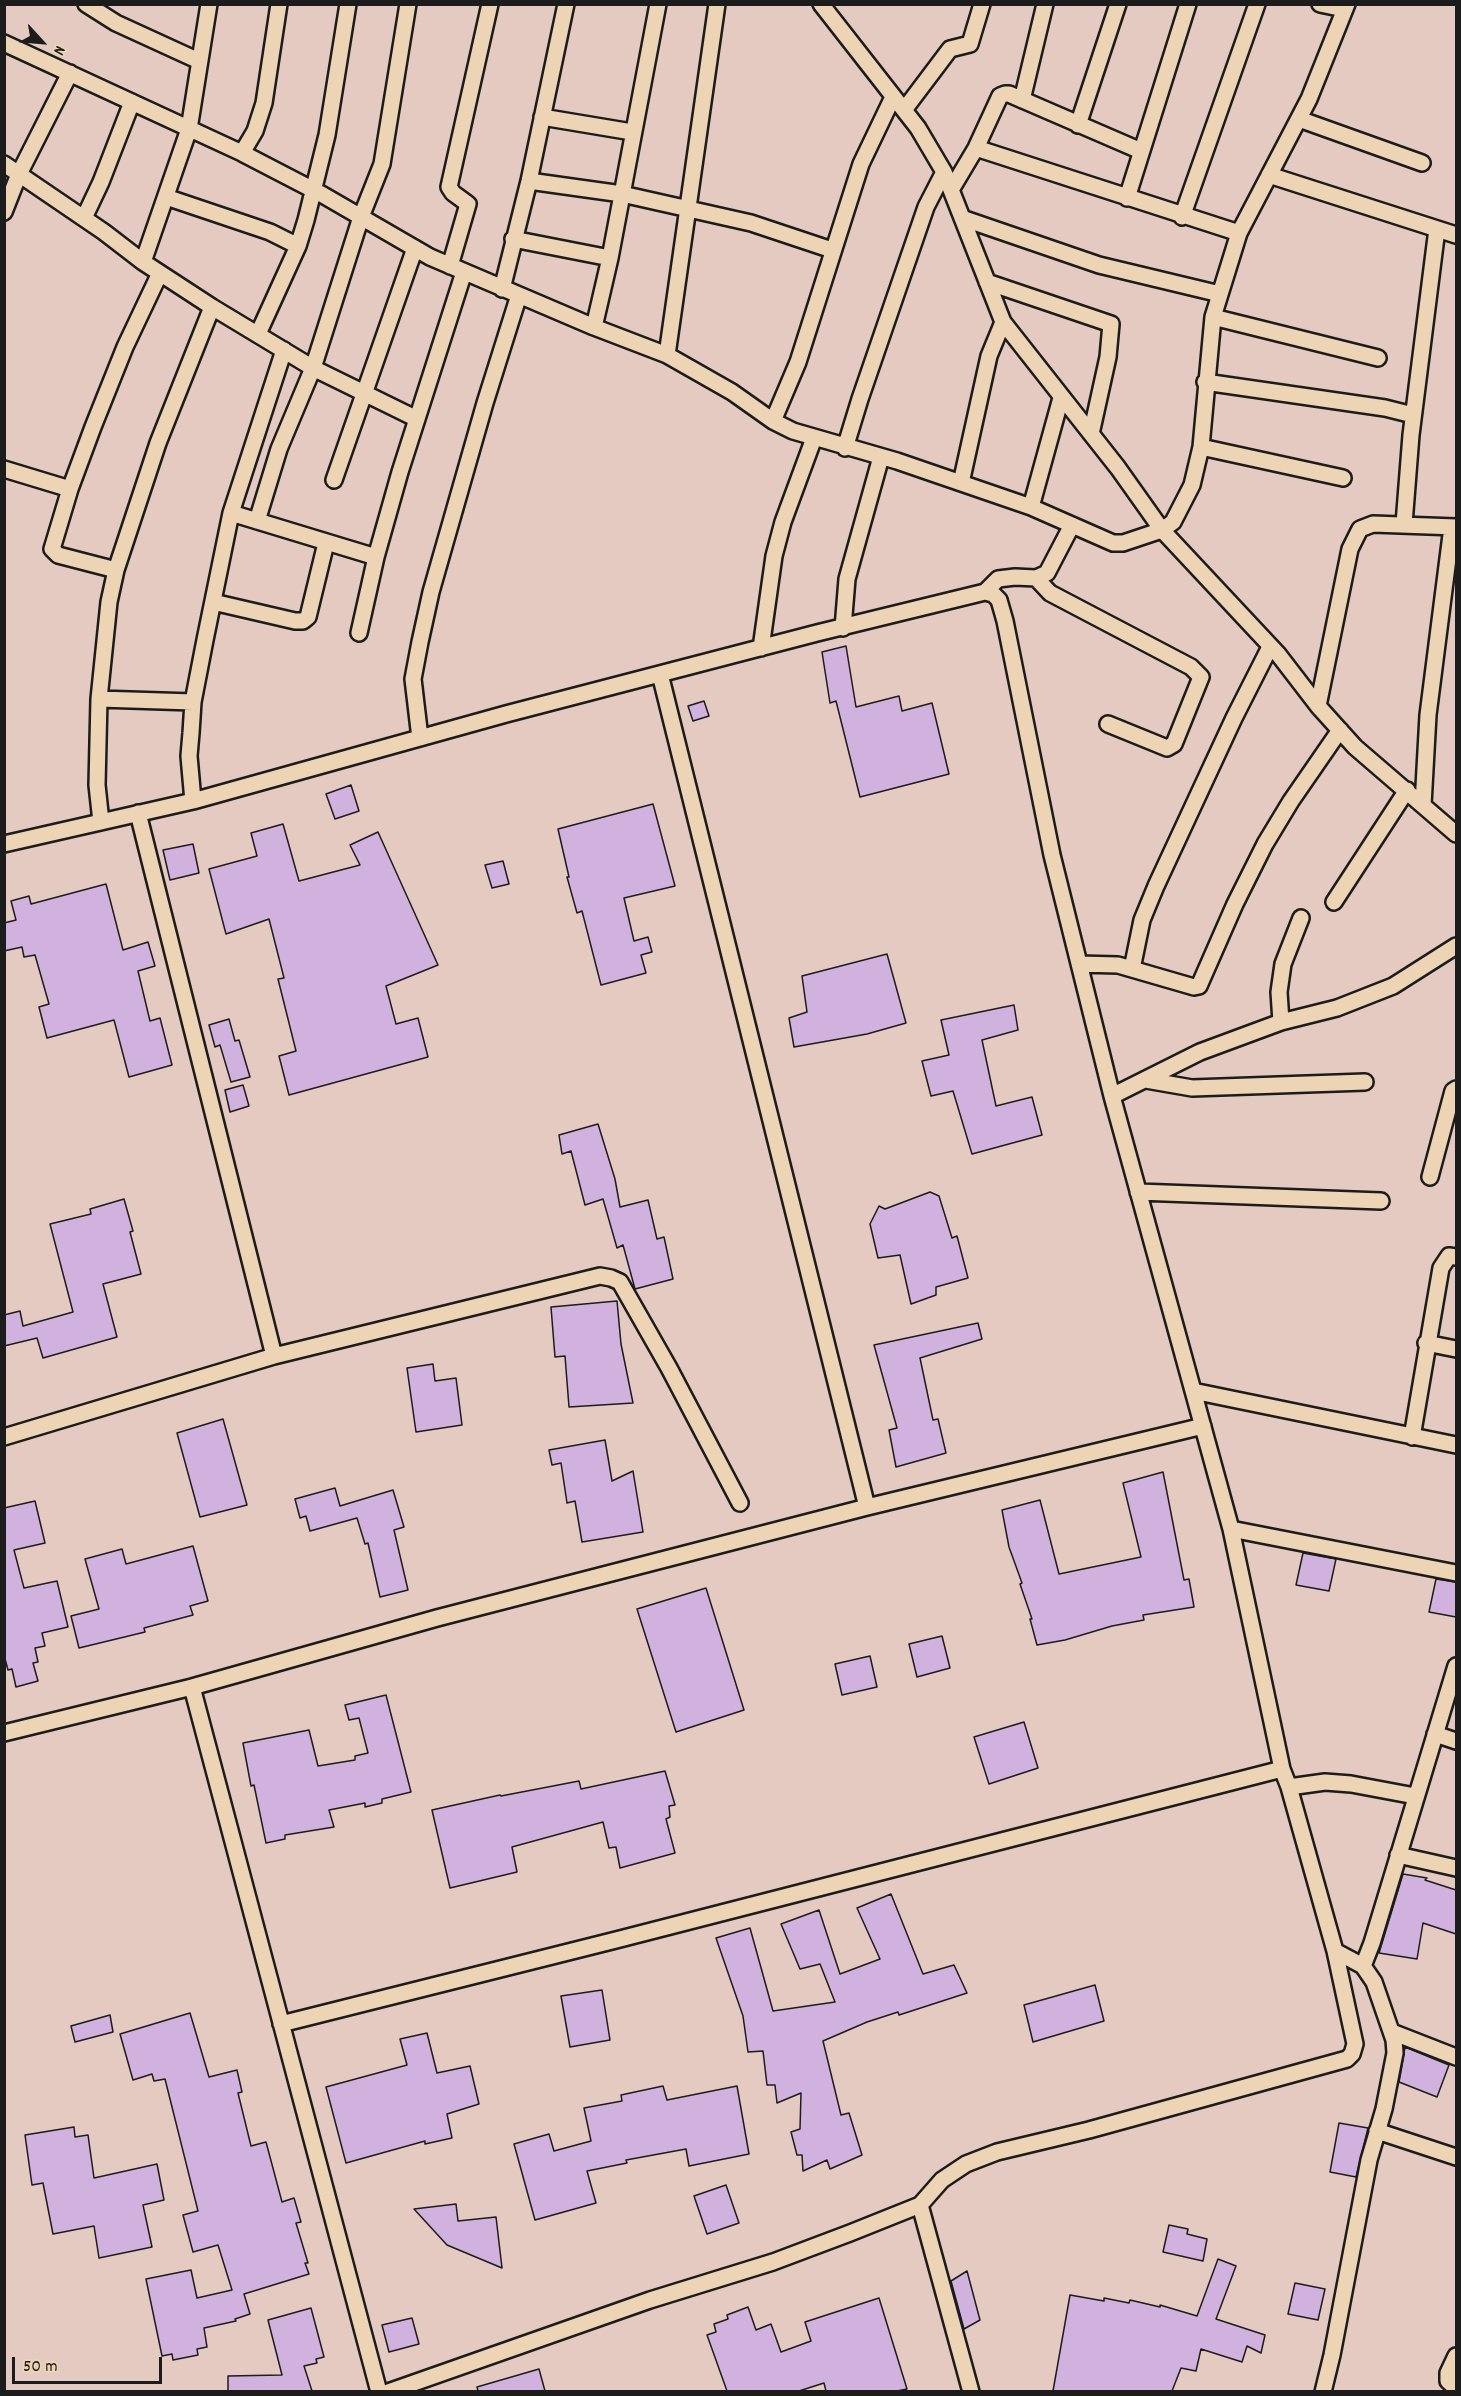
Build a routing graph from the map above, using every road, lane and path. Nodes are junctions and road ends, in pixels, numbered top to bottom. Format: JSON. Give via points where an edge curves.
{"nodes":[{"id":1,"x":86,"y":4,"type":"edge"},
{"id":2,"x":209,"y":4,"type":"edge"},
{"id":3,"x":279,"y":4,"type":"edge"},
{"id":4,"x":348,"y":4,"type":"edge"},
{"id":5,"x":408,"y":4,"type":"edge"},
{"id":6,"x":490,"y":4,"type":"edge"},
{"id":7,"x":566,"y":4,"type":"edge"},
{"id":8,"x":658,"y":4,"type":"edge"},
{"id":9,"x":717,"y":4,"type":"edge"},
{"id":10,"x":821,"y":4,"type":"edge"},
{"id":11,"x":982,"y":4,"type":"edge"},
{"id":12,"x":1045,"y":4,"type":"edge"},
{"id":13,"x":1118,"y":4,"type":"edge"},
{"id":14,"x":1188,"y":4,"type":"edge"},
{"id":15,"x":1257,"y":4,"type":"edge"},
{"id":16,"x":1320,"y":4,"type":"edge"},
{"id":17,"x":1346,"y":7,"type":"edge"},
{"id":18,"x":6,"y":47,"type":"edge"},
{"id":19,"x":199,"y":61,"type":"junction"},
{"id":20,"x":70,"y":73,"type":"junction"},
{"id":21,"x":893,"y":97,"type":"junction"},
{"id":22,"x":1022,"y":100,"type":"junction"},
{"id":23,"x":132,"y":102,"type":"junction"},
{"id":24,"x":904,"y":110,"type":"junction"},
{"id":25,"x":542,"y":117,"type":"junction"},
{"id":26,"x":1299,"y":118,"type":"junction"},
{"id":27,"x":1078,"y":124,"type":"junction"},
{"id":28,"x":189,"y":129,"type":"junction"},
{"id":29,"x":632,"y":132,"type":"junction"},
{"id":30,"x":976,"y":148,"type":"junction"},
{"id":31,"x":1141,"y":151,"type":"junction"},
{"id":32,"x":242,"y":153,"type":"junction"},
{"id":33,"x":1422,"y":163,"type":"dead end"},
{"id":34,"x":4,"y":164,"type":"edge"},
{"id":35,"x":944,"y":172,"type":"junction"},
{"id":36,"x":19,"y":174,"type":"junction"},
{"id":37,"x":1269,"y":175,"type":"junction"},
{"id":38,"x":529,"y":181,"type":"junction"},
{"id":39,"x":312,"y":189,"type":"junction"},
{"id":40,"x":951,"y":190,"type":"junction"},
{"id":41,"x":622,"y":194,"type":"junction"},
{"id":42,"x":166,"y":197,"type":"junction"},
{"id":43,"x":1126,"y":198,"type":"junction"},
{"id":44,"x":687,"y":210,"type":"junction"},
{"id":45,"x":4,"y":212,"type":"edge"},
{"id":46,"x":361,"y":217,"type":"junction"},
{"id":47,"x":1182,"y":217,"type":"junction"},
{"id":48,"x":84,"y":218,"type":"junction"},
{"id":49,"x":962,"y":218,"type":"junction"},
{"id":50,"x":1437,"y":229,"type":"junction"},
{"id":51,"x":1239,"y":233,"type":"junction"},
{"id":52,"x":1456,"y":235,"type":"edge"},
{"id":53,"x":513,"y":239,"type":"junction"},
{"id":54,"x":298,"y":246,"type":"junction"},
{"id":55,"x":415,"y":248,"type":"junction"},
{"id":56,"x":832,"y":250,"type":"junction"},
{"id":57,"x":610,"y":258,"type":"junction"},
{"id":58,"x":143,"y":262,"type":"junction"},
{"id":59,"x":457,"y":269,"type":"junction"},
{"id":60,"x":160,"y":273,"type":"junction"},
{"id":61,"x":987,"y":282,"type":"junction"},
{"id":62,"x":502,"y":289,"type":"junction"},
{"id":63,"x":1220,"y":294,"type":"junction"},
{"id":64,"x":519,"y":295,"type":"junction"},
{"id":65,"x":212,"y":307,"type":"junction"},
{"id":66,"x":1213,"y":317,"type":"junction"},
{"id":67,"x":1003,"y":322,"type":"junction"},
{"id":68,"x":594,"y":327,"type":"junction"},
{"id":69,"x":258,"y":334,"type":"junction"},
{"id":70,"x":284,"y":350,"type":"junction"},
{"id":71,"x":667,"y":355,"type":"junction"},
{"id":72,"x":1378,"y":358,"type":"dead end"},
{"id":73,"x":314,"y":368,"type":"junction"},
{"id":74,"x":1205,"y":382,"type":"junction"},
{"id":75,"x":364,"y":394,"type":"junction"},
{"id":76,"x":1061,"y":398,"type":"junction"},
{"id":77,"x":1413,"y":415,"type":"junction"},
{"id":78,"x":417,"y":418,"type":"junction"},
{"id":79,"x":773,"y":421,"type":"junction"},
{"id":80,"x":1091,"y":434,"type":"junction"},
{"id":81,"x":814,"y":438,"type":"junction"},
{"id":82,"x":1201,"y":447,"type":"junction"},
{"id":83,"x":845,"y":448,"type":"junction"},
{"id":84,"x":880,"y":457,"type":"junction"},
{"id":85,"x":4,"y":469,"type":"edge"},
{"id":86,"x":1343,"y":478,"type":"dead end"},
{"id":87,"x":334,"y":480,"type":"dead end"},
{"id":88,"x":962,"y":483,"type":"junction"},
{"id":89,"x":70,"y":489,"type":"junction"},
{"id":90,"x":1031,"y":507,"type":"junction"},
{"id":91,"x":231,"y":513,"type":"junction"},
{"id":92,"x":257,"y":521,"type":"junction"},
{"id":93,"x":1404,"y":524,"type":"junction"},
{"id":94,"x":1072,"y":525,"type":"junction"},
{"id":95,"x":1454,"y":527,"type":"edge"},
{"id":96,"x":1162,"y":530,"type":"junction"},
{"id":97,"x":326,"y":543,"type":"junction"},
{"id":98,"x":376,"y":557,"type":"junction"},
{"id":99,"x":116,"y":570,"type":"junction"},
{"id":100,"x":1036,"y":578,"type":"junction"},
{"id":101,"x":985,"y":592,"type":"junction"},
{"id":102,"x":213,"y":602,"type":"junction"},
{"id":103,"x":843,"y":628,"type":"junction"},
{"id":104,"x":359,"y":633,"type":"dead end"},
{"id":105,"x":1270,"y":647,"type":"junction"},
{"id":106,"x":761,"y":648,"type":"junction"},
{"id":107,"x":660,"y":674,"type":"junction"},
{"id":108,"x":99,"y":699,"type":"junction"},
{"id":109,"x":193,"y":702,"type":"junction"},
{"id":110,"x":1318,"y":706,"type":"junction"},
{"id":111,"x":1108,"y":724,"type":"dead end"},
{"id":112,"x":1340,"y":730,"type":"junction"},
{"id":113,"x":420,"y":738,"type":"junction"},
{"id":114,"x":1407,"y":790,"type":"junction"},
{"id":115,"x":193,"y":801,"type":"junction"},
{"id":116,"x":1423,"y":805,"type":"junction"},
{"id":117,"x":138,"y":813,"type":"junction"},
{"id":118,"x":101,"y":822,"type":"junction"},
{"id":119,"x":1455,"y":830,"type":"edge"},
{"id":120,"x":6,"y":840,"type":"edge"},
{"id":121,"x":1334,"y":902,"type":"dead end"},
{"id":122,"x":1301,"y":918,"type":"dead end"},
{"id":123,"x":1456,"y":946,"type":"edge"},
{"id":124,"x":1079,"y":964,"type":"junction"},
{"id":125,"x":1132,"y":969,"type":"junction"},
{"id":126,"x":1281,"y":1022,"type":"junction"},
{"id":127,"x":1146,"y":1080,"type":"junction"},
{"id":128,"x":1365,"y":1082,"type":"dead end"},
{"id":129,"x":1456,"y":1089,"type":"edge"},
{"id":130,"x":1112,"y":1096,"type":"junction"},
{"id":131,"x":1430,"y":1177,"type":"dead end"},
{"id":132,"x":1138,"y":1192,"type":"junction"},
{"id":133,"x":1381,"y":1201,"type":"dead end"},
{"id":134,"x":1456,"y":1257,"type":"edge"},
{"id":135,"x":1426,"y":1343,"type":"junction"},
{"id":136,"x":1456,"y":1349,"type":"edge"},
{"id":137,"x":274,"y":1356,"type":"junction"},
{"id":138,"x":1193,"y":1391,"type":"junction"},
{"id":139,"x":1203,"y":1426,"type":"junction"},
{"id":140,"x":5,"y":1436,"type":"edge"},
{"id":141,"x":1412,"y":1437,"type":"junction"},
{"id":142,"x":1456,"y":1444,"type":"edge"},
{"id":143,"x":741,"y":1503,"type":"dead end"},
{"id":144,"x":867,"y":1507,"type":"junction"},
{"id":145,"x":1231,"y":1529,"type":"junction"},
{"id":146,"x":1456,"y":1573,"type":"edge"},
{"id":147,"x":1456,"y":1666,"type":"edge"},
{"id":148,"x":192,"y":1687,"type":"junction"},
{"id":149,"x":4,"y":1733,"type":"edge"},
{"id":150,"x":1435,"y":1734,"type":"junction"},
{"id":151,"x":1456,"y":1741,"type":"edge"},
{"id":152,"x":1282,"y":1769,"type":"junction"},
{"id":153,"x":1289,"y":1787,"type":"junction"},
{"id":154,"x":1415,"y":1796,"type":"junction"},
{"id":155,"x":1398,"y":1855,"type":"junction"},
{"id":156,"x":1456,"y":1868,"type":"edge"},
{"id":157,"x":1335,"y":1951,"type":"junction"},
{"id":158,"x":1363,"y":1966,"type":"junction"},
{"id":159,"x":281,"y":2024,"type":"junction"},
{"id":160,"x":1392,"y":2032,"type":"junction"},
{"id":161,"x":1456,"y":2057,"type":"edge"},
{"id":162,"x":1377,"y":2131,"type":"junction"},
{"id":163,"x":1456,"y":2157,"type":"edge"},
{"id":164,"x":920,"y":2205,"type":"junction"},
{"id":165,"x":1456,"y":2356,"type":"edge"},
{"id":166,"x":1456,"y":2388,"type":"edge"},
{"id":167,"x":379,"y":2391,"type":"edge"},
{"id":168,"x":388,"y":2391,"type":"edge"},
{"id":169,"x":971,"y":2391,"type":"edge"},
{"id":170,"x":1323,"y":2391,"type":"edge"}],
"edges":[{"from":1,"to":19,"type":"street","via":[[116,23]]},
{"from":2,"to":19,"type":"street"},
{"from":3,"to":32,"type":"street","via":[[264,103],[255,131]]},
{"from":4,"to":39,"type":"street","via":[[327,135]]},
{"from":5,"to":46,"type":"street","via":[[382,164]]},
{"from":6,"to":59,"type":"street","via":[[450,187],[468,204]]},
{"from":7,"to":25,"type":"street"},
{"from":8,"to":29,"type":"street"},
{"from":9,"to":44,"type":"street"},
{"from":10,"to":21,"type":"street"},
{"from":11,"to":24,"type":"street","via":[[970,44],[950,49]]},
{"from":12,"to":22,"type":"street"},
{"from":13,"to":27,"type":"street"},
{"from":14,"to":31,"type":"street"},
{"from":15,"to":47,"type":"street"},
{"from":16,"to":17,"type":"street"},
{"from":17,"to":26,"type":"street"},
{"from":18,"to":20,"type":"street"},
{"from":19,"to":28,"type":"street"},
{"from":20,"to":23,"type":"street"},
{"from":20,"to":36,"type":"street"},
{"from":21,"to":24,"type":"street"},
{"from":21,"to":56,"type":"street","via":[[861,164]]},
{"from":22,"to":27,"type":"street"},
{"from":22,"to":30,"type":"street","via":[[1009,94],[1000,96]]},
{"from":23,"to":28,"type":"street"},
{"from":23,"to":48,"type":"street"},
{"from":24,"to":35,"type":"street"},
{"from":25,"to":29,"type":"street"},
{"from":25,"to":38,"type":"street"},
{"from":26,"to":33,"type":"street"},
{"from":26,"to":37,"type":"street"},
{"from":27,"to":31,"type":"street"},
{"from":28,"to":32,"type":"street"},
{"from":28,"to":42,"type":"street"},
{"from":29,"to":41,"type":"street"},
{"from":30,"to":40,"type":"street"},
{"from":30,"to":43,"type":"street"},
{"from":31,"to":43,"type":"street"},
{"from":32,"to":39,"type":"street"},
{"from":34,"to":36,"type":"street"},
{"from":35,"to":40,"type":"street"},
{"from":35,"to":83,"type":"street","via":[[926,207]]},
{"from":36,"to":45,"type":"street"},
{"from":36,"to":48,"type":"street"},
{"from":37,"to":50,"type":"street"},
{"from":37,"to":51,"type":"street"},
{"from":38,"to":41,"type":"street"},
{"from":38,"to":53,"type":"street"},
{"from":39,"to":46,"type":"street"},
{"from":39,"to":54,"type":"street"},
{"from":40,"to":49,"type":"street"},
{"from":41,"to":44,"type":"street"},
{"from":41,"to":57,"type":"street"},
{"from":42,"to":54,"type":"street","via":[[270,232]]},
{"from":42,"to":58,"type":"street"},
{"from":43,"to":47,"type":"street"},
{"from":44,"to":56,"type":"street","via":[[751,223]]},
{"from":44,"to":71,"type":"street"},
{"from":46,"to":55,"type":"street"},
{"from":46,"to":73,"type":"street"},
{"from":47,"to":51,"type":"street"},
{"from":48,"to":58,"type":"street"},
{"from":49,"to":61,"type":"street"},
{"from":49,"to":63,"type":"street","via":[[1099,265]]},
{"from":50,"to":52,"type":"street"},
{"from":50,"to":77,"type":"street"},
{"from":51,"to":63,"type":"street"},
{"from":53,"to":57,"type":"street"},
{"from":53,"to":62,"type":"street"},
{"from":54,"to":69,"type":"street"},
{"from":55,"to":59,"type":"street"},
{"from":55,"to":75,"type":"street"},
{"from":56,"to":79,"type":"street","via":[[798,362]]},
{"from":57,"to":68,"type":"street"},
{"from":58,"to":60,"type":"street"},
{"from":59,"to":62,"type":"street"},
{"from":59,"to":78,"type":"street"},
{"from":60,"to":65,"type":"street"},
{"from":60,"to":89,"type":"street","via":[[125,347]]},
{"from":61,"to":67,"type":"street"},
{"from":61,"to":80,"type":"street","via":[[1111,324]]},
{"from":62,"to":64,"type":"street"},
{"from":63,"to":66,"type":"street"},
{"from":64,"to":68,"type":"street"},
{"from":64,"to":113,"type":"street","via":[[431,592],[413,679]]},
{"from":65,"to":69,"type":"street"},
{"from":65,"to":99,"type":"street","via":[[158,443]]},
{"from":66,"to":72,"type":"street"},
{"from":66,"to":74,"type":"street"},
{"from":67,"to":76,"type":"street"},
{"from":67,"to":88,"type":"street","via":[[989,356]]},
{"from":68,"to":71,"type":"street"},
{"from":69,"to":70,"type":"street"},
{"from":70,"to":73,"type":"street"},
{"from":70,"to":91,"type":"street"},
{"from":71,"to":79,"type":"street"},
{"from":73,"to":75,"type":"street"},
{"from":73,"to":92,"type":"street","via":[[279,449]]},
{"from":74,"to":77,"type":"street"},
{"from":74,"to":82,"type":"street"},
{"from":75,"to":78,"type":"street"},
{"from":75,"to":87,"type":"street"},
{"from":76,"to":80,"type":"street"},
{"from":76,"to":90,"type":"street"},
{"from":77,"to":93,"type":"street"},
{"from":78,"to":98,"type":"street"},
{"from":79,"to":81,"type":"street"},
{"from":80,"to":96,"type":"street"},
{"from":81,"to":83,"type":"street"},
{"from":81,"to":106,"type":"street","via":[[774,556]]},
{"from":82,"to":86,"type":"street"},
{"from":82,"to":96,"type":"street","via":[[1192,485],[1173,522]]},
{"from":83,"to":84,"type":"street"},
{"from":84,"to":88,"type":"street"},
{"from":84,"to":103,"type":"street","via":[[847,579]]},
{"from":85,"to":89,"type":"street"},
{"from":88,"to":90,"type":"street"},
{"from":89,"to":99,"type":"street","via":[[53,552]]},
{"from":90,"to":94,"type":"street"},
{"from":91,"to":92,"type":"street"},
{"from":91,"to":102,"type":"street"},
{"from":92,"to":97,"type":"street"},
{"from":93,"to":95,"type":"street"},
{"from":93,"to":110,"type":"street","via":[[1373,524],[1360,529],[1350,549]]},
{"from":94,"to":96,"type":"street","via":[[1113,543]]},
{"from":94,"to":100,"type":"street","via":[[1047,573]]},
{"from":95,"to":116,"type":"street","via":[[1428,716]]},
{"from":96,"to":105,"type":"street"},
{"from":97,"to":98,"type":"street"},
{"from":97,"to":102,"type":"street","via":[[308,617],[303,621]]},
{"from":98,"to":104,"type":"street"},
{"from":99,"to":108,"type":"street","via":[[108,602]]},
{"from":100,"to":101,"type":"street","via":[[998,579]]},
{"from":100,"to":111,"type":"street","via":[[1050,593],[1191,667],[1201,677],[1173,744],[1167,748]]},
{"from":101,"to":103,"type":"street"},
{"from":101,"to":124,"type":"street","via":[[999,600],[1005,621],[1052,855]]},
{"from":102,"to":109,"type":"street"},
{"from":103,"to":106,"type":"street"},
{"from":105,"to":110,"type":"street"},
{"from":105,"to":125,"type":"street","via":[[1156,886],[1142,920]]},
{"from":106,"to":107,"type":"street"},
{"from":107,"to":113,"type":"street"},
{"from":107,"to":144,"type":"street"},
{"from":108,"to":109,"type":"street"},
{"from":108,"to":118,"type":"street","via":[[97,784]]},
{"from":109,"to":115,"type":"street","via":[[189,756]]},
{"from":110,"to":112,"type":"street"},
{"from":112,"to":114,"type":"street"},
{"from":112,"to":125,"type":"street","via":[[1265,844],[1199,986]]},
{"from":113,"to":115,"type":"street"},
{"from":114,"to":116,"type":"street"},
{"from":114,"to":121,"type":"street"},
{"from":115,"to":117,"type":"street"},
{"from":116,"to":119,"type":"street"},
{"from":117,"to":118,"type":"street"},
{"from":117,"to":137,"type":"street"},
{"from":118,"to":120,"type":"street"},
{"from":122,"to":126,"type":"street","via":[[1283,964],[1279,992]]},
{"from":123,"to":126,"type":"street","via":[[1393,986],[1337,1008]]},
{"from":124,"to":125,"type":"street","via":[[1108,963]]},
{"from":124,"to":130,"type":"street"},
{"from":126,"to":127,"type":"street","via":[[1200,1052]]},
{"from":127,"to":128,"type":"street","via":[[1192,1088]]},
{"from":127,"to":130,"type":"street"},
{"from":129,"to":131,"type":"street"},
{"from":130,"to":132,"type":"street"},
{"from":132,"to":133,"type":"street"},
{"from":132,"to":138,"type":"street"},
{"from":134,"to":135,"type":"street","via":[[1449,1256],[1441,1268]]},
{"from":135,"to":136,"type":"street"},
{"from":135,"to":141,"type":"street"},
{"from":137,"to":140,"type":"street"},
{"from":137,"to":143,"type":"street","via":[[600,1276],[611,1278],[620,1282],[664,1358]]},
{"from":138,"to":139,"type":"street"},
{"from":138,"to":141,"type":"street"},
{"from":139,"to":144,"type":"street"},
{"from":139,"to":145,"type":"street"},
{"from":141,"to":142,"type":"street"},
{"from":144,"to":148,"type":"street","via":[[437,1618]]},
{"from":145,"to":146,"type":"street"},
{"from":145,"to":152,"type":"street"},
{"from":147,"to":150,"type":"street"},
{"from":148,"to":149,"type":"street"},
{"from":148,"to":159,"type":"street"},
{"from":150,"to":151,"type":"street"},
{"from":150,"to":154,"type":"street"},
{"from":152,"to":153,"type":"street"},
{"from":152,"to":159,"type":"street"},
{"from":153,"to":154,"type":"street","via":[[1325,1782]]},
{"from":153,"to":157,"type":"street"},
{"from":154,"to":155,"type":"street"},
{"from":155,"to":156,"type":"street"},
{"from":155,"to":158,"type":"street"},
{"from":157,"to":158,"type":"street"},
{"from":157,"to":164,"type":"street","via":[[1355,2044],[1347,2059],[997,2152],[966,2164],[942,2180]]},
{"from":158,"to":160,"type":"street","via":[[1374,1982]]},
{"from":159,"to":167,"type":"street"},
{"from":160,"to":161,"type":"street"},
{"from":160,"to":162,"type":"street","via":[[1395,2053]]},
{"from":162,"to":163,"type":"street"},
{"from":162,"to":170,"type":"street"},
{"from":164,"to":168,"type":"street","via":[[773,2262],[650,2300]]},
{"from":164,"to":169,"type":"street"},
{"from":165,"to":166,"type":"street","via":[[1448,2381]]}]}
